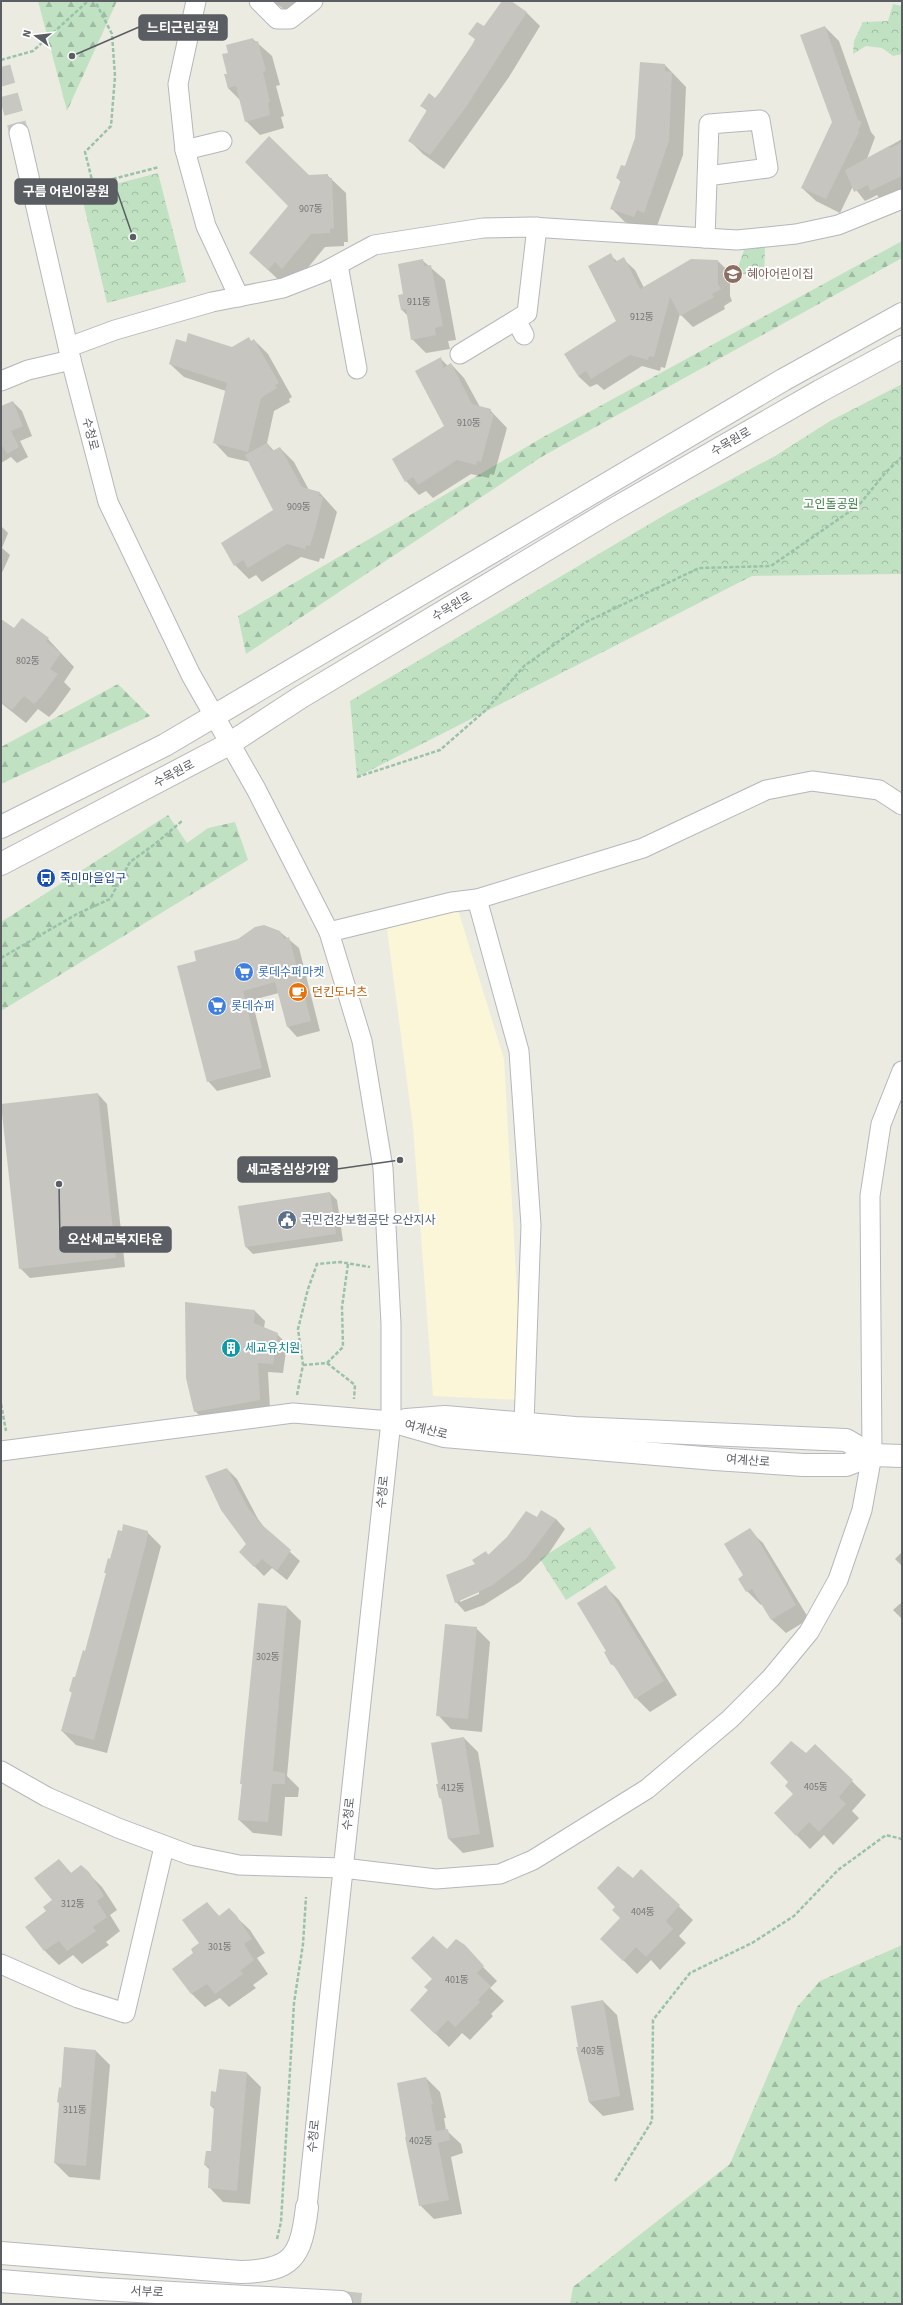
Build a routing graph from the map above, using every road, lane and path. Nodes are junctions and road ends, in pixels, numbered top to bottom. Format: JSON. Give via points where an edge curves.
{"nodes":[{"id":1,"x":88,"y":1,"type":"edge"},
{"id":2,"x":95,"y":1,"type":"edge"},
{"id":3,"x":196,"y":1,"type":"edge"},
{"id":4,"x":259,"y":1,"type":"edge"},
{"id":5,"x":313,"y":1,"type":"edge"},
{"id":6,"x":1,"y":60,"type":"edge"},
{"id":7,"x":19,"y":133,"type":"tunnel mouth"},
{"id":8,"x":222,"y":140,"type":"dead end"},
{"id":9,"x":185,"y":150,"type":"junction"},
{"id":10,"x":159,"y":167,"type":"dead end"},
{"id":11,"x":707,"y":176,"type":"dead end"},
{"id":12,"x":93,"y":184,"type":"junction"},
{"id":13,"x":78,"y":188,"type":"dead end"},
{"id":14,"x":902,"y":199,"type":"edge"},
{"id":15,"x":537,"y":227,"type":"junction"},
{"id":16,"x":705,"y":238,"type":"junction"},
{"id":17,"x":338,"y":264,"type":"junction"},
{"id":18,"x":239,"y":297,"type":"junction"},
{"id":19,"x":902,"y":314,"type":"edge"},
{"id":20,"x":902,"y":347,"type":"edge"},
{"id":21,"x":70,"y":353,"type":"junction"},
{"id":22,"x":460,"y":354,"type":"dead end"},
{"id":23,"x":357,"y":368,"type":"dead end"},
{"id":24,"x":1,"y":381,"type":"edge"},
{"id":25,"x":902,"y":457,"type":"edge"},
{"id":26,"x":214,"y":716,"type":"junction"},
{"id":27,"x":229,"y":744,"type":"junction"},
{"id":28,"x":357,"y":777,"type":"dead end"},
{"id":29,"x":902,"y":805,"type":"edge"},
{"id":30,"x":182,"y":821,"type":"dead end"},
{"id":31,"x":1,"y":827,"type":"edge"},
{"id":32,"x":1,"y":864,"type":"edge"},
{"id":33,"x":477,"y":899,"type":"junction"},
{"id":34,"x":329,"y":932,"type":"junction"},
{"id":35,"x":1,"y":958,"type":"edge"},
{"id":36,"x":902,"y":1071,"type":"edge"},
{"id":37,"x":348,"y":1264,"type":"junction"},
{"id":38,"x":374,"y":1266,"type":"dead end"},
{"id":39,"x":327,"y":1363,"type":"junction"},
{"id":40,"x":304,"y":1365,"type":"junction"},
{"id":41,"x":1,"y":1404,"type":"edge"},
{"id":42,"x":293,"y":1413,"type":"junction"},
{"id":43,"x":354,"y":1419,"type":"junction"},
{"id":44,"x":391,"y":1422,"type":"junction"},
{"id":45,"x":524,"y":1424,"type":"junction"},
{"id":46,"x":6,"y":1450,"type":"edge"},
{"id":47,"x":872,"y":1455,"type":"junction"},
{"id":48,"x":902,"y":1456,"type":"edge"},
{"id":49,"x":1,"y":1771,"type":"edge"},
{"id":50,"x":902,"y":1839,"type":"edge"},
{"id":51,"x":164,"y":1847,"type":"junction"},
{"id":52,"x":343,"y":1868,"type":"junction"},
{"id":53,"x":306,"y":1897,"type":"dead end"},
{"id":54,"x":1,"y":1964,"type":"edge"},
{"id":55,"x":615,"y":2181,"type":"dead end"},
{"id":56,"x":307,"y":2207,"type":"joint"},
{"id":57,"x":276,"y":2245,"type":"dead end"},
{"id":58,"x":1,"y":2253,"type":"edge"},
{"id":59,"x":1,"y":2281,"type":"edge"},
{"id":60,"x":341,"y":2302,"type":"dead end"}],
"edges":[{"from":1,"to":6,"type":"path","via":[[32,51]]},
{"from":2,"to":12,"type":"path","via":[[112,34],[114,76],[111,126],[85,152]]},
{"from":3,"to":9,"type":"street","via":[[178,84]]},
{"from":4,"to":5,"type":"street","via":[[277,19],[290,19]]},
{"from":7,"to":21,"type":"street","name":"수청로"},
{"from":8,"to":9,"type":"street"},
{"from":9,"to":18,"type":"street","via":[[206,226]]},
{"from":10,"to":12,"type":"path"},
{"from":11,"to":16,"type":"street"},
{"from":12,"to":13,"type":"path"},
{"from":14,"to":16,"type":"street","via":[[838,224],[805,232],[737,240]]},
{"from":15,"to":16,"type":"street"},
{"from":15,"to":17,"type":"street","via":[[483,228],[374,245]]},
{"from":15,"to":22,"type":"street","via":[[527,313],[520,328]]},
{"from":17,"to":18,"type":"street","via":[[283,288]]},
{"from":17,"to":23,"type":"street"},
{"from":18,"to":21,"type":"street","via":[[212,302],[114,330]]},
{"from":19,"to":26,"type":"street","via":[[783,380]]},
{"from":20,"to":27,"type":"street","name":"수목원로","via":[[609,512],[301,697]]},
{"from":21,"to":24,"type":"street"},
{"from":21,"to":26,"type":"street","name":"수청로","via":[[108,502],[191,675]]},
{"from":25,"to":28,"type":"path","via":[[859,505],[771,566],[699,568],[586,622],[524,666],[487,709],[440,750]]},
{"from":26,"to":27,"type":"street","name":"수청로"},
{"from":26,"to":31,"type":"street","via":[[165,745]]},
{"from":27,"to":32,"type":"street","name":"수목원로"},
{"from":27,"to":34,"type":"street","name":"수청로","via":[[256,789]]},
{"from":29,"to":33,"type":"street","via":[[879,790],[812,781],[766,790],[643,848]]},
{"from":30,"to":35,"type":"path","via":[[130,862],[110,899],[77,914]]},
{"from":33,"to":34,"type":"street","via":[[452,902]]},
{"from":33,"to":45,"type":"street","via":[[519,1051],[531,1225]]},
{"from":34,"to":44,"type":"street","name":"수청로","via":[[362,1041],[383,1168],[392,1324]]},
{"from":36,"to":47,"type":"street","via":[[881,1124],[870,1196]]},
{"from":37,"to":38,"type":"path","via":[[367,1268]]},
{"from":37,"to":39,"type":"path","via":[[342,1307],[343,1347]]},
{"from":37,"to":40,"type":"path","via":[[317,1264],[298,1329]]},
{"from":39,"to":40,"type":"path"},
{"from":39,"to":43,"type":"path","via":[[355,1385]]},
{"from":40,"to":42,"type":"path"},
{"from":41,"to":46,"type":"path"},
{"from":42,"to":43,"type":"street"},
{"from":42,"to":46,"type":"street"},
{"from":43,"to":44,"type":"street"},
{"from":44,"to":45,"type":"street","name":"여계산로","via":[[445,1417]]},
{"from":44,"to":47,"type":"street","name":"여계산로","via":[[444,1436],[715,1459],[846,1465]]},
{"from":44,"to":52,"type":"street","name":"수청로"},
{"from":45,"to":47,"type":"street","name":"여계산로","via":[[846,1440]]},
{"from":47,"to":48,"type":"street","name":"여계산로"},
{"from":47,"to":52,"type":"street","via":[[862,1510],[838,1580],[809,1632],[771,1678],[730,1719],[647,1789],[533,1860],[500,1874],[436,1879]]},
{"from":49,"to":51,"type":"street","via":[[48,1797]]},
{"from":50,"to":55,"type":"path","via":[[886,1834],[838,1870],[794,1916],[752,1943],[690,1973],[653,2020],[652,2121]]},
{"from":51,"to":52,"type":"street","via":[[239,1865]]},
{"from":51,"to":54,"type":"street","via":[[126,2013],[78,1998]]},
{"from":52,"to":56,"type":"street","name":"수청로"},
{"from":53,"to":57,"type":"path","via":[[303,1944],[294,2003],[281,2222]]},
{"from":56,"to":58,"type":"street","via":[[304,2234],[297,2252],[285,2264],[264,2272]]},
{"from":59,"to":60,"type":"street","name":"서부로"}]}
